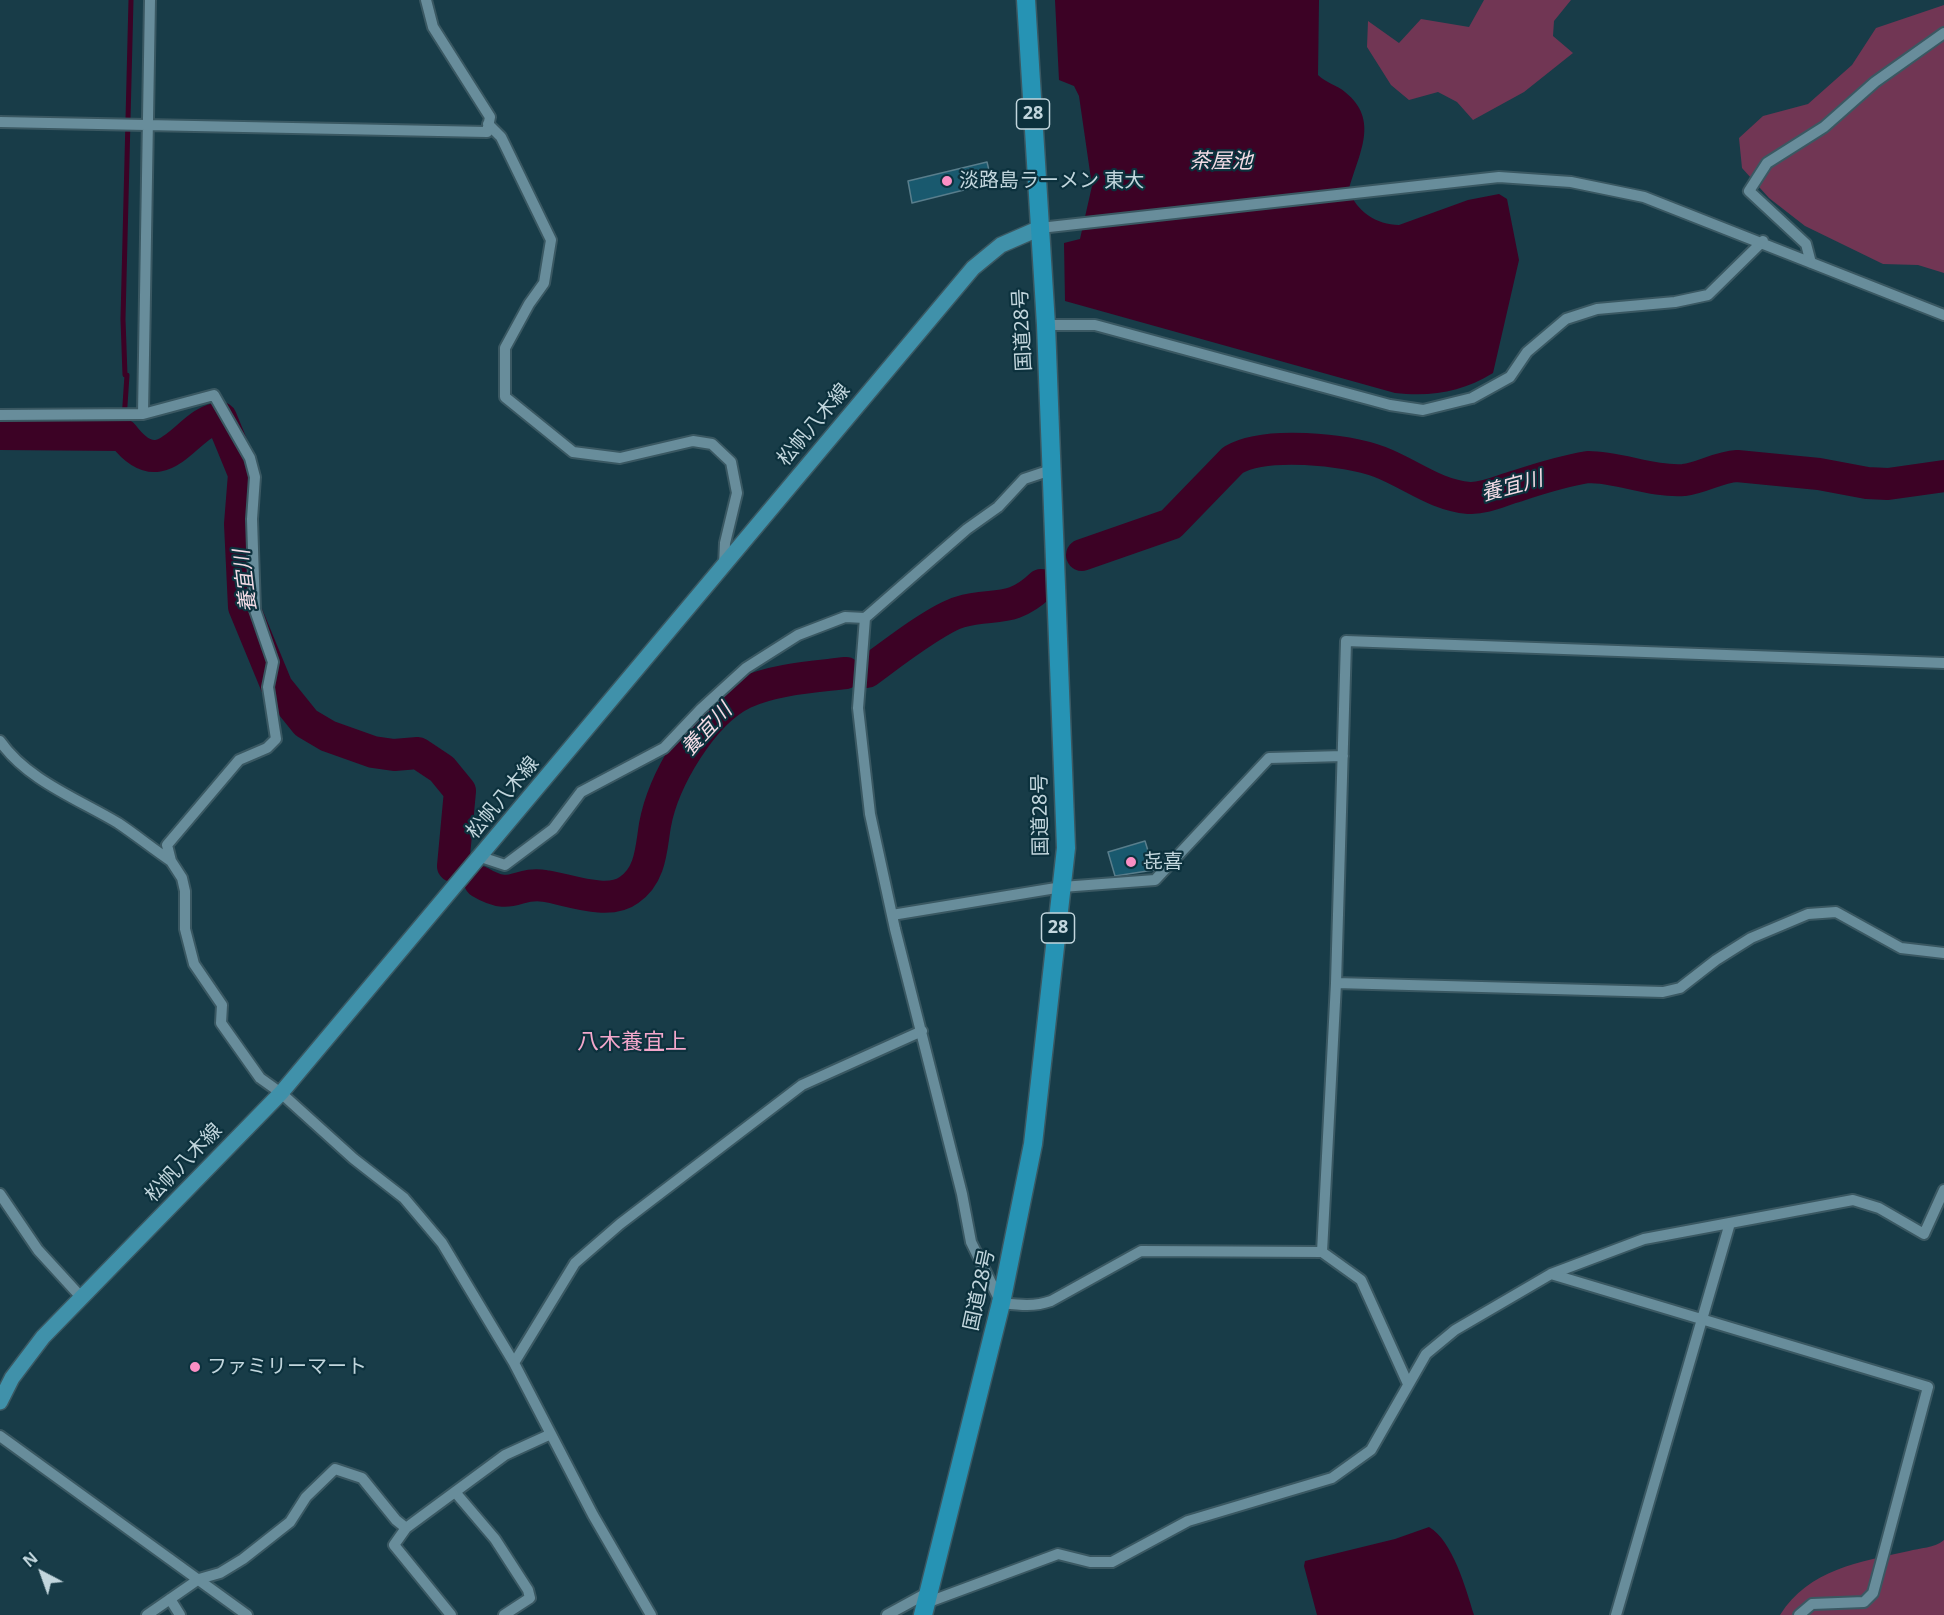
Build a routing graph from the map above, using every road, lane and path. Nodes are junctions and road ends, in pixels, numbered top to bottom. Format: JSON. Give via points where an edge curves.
{"nodes":[{"id":1,"x":150,"y":0,"type":"edge"},
{"id":2,"x":426,"y":0,"type":"edge"},
{"id":3,"x":1026,"y":0,"type":"edge"},
{"id":4,"x":1944,"y":33,"type":"edge"},
{"id":5,"x":0,"y":122,"type":"edge"},
{"id":6,"x":143,"y":123,"type":"junction"},
{"id":7,"x":488,"y":124,"type":"junction"},
{"id":8,"x":1040,"y":228,"type":"junction"},
{"id":9,"x":1763,"y":242,"type":"junction"},
{"id":10,"x":1811,"y":263,"type":"junction"},
{"id":11,"x":1944,"y":315,"type":"edge"},
{"id":12,"x":1046,"y":325,"type":"junction"},
{"id":13,"x":140,"y":414,"type":"junction"},
{"id":14,"x":0,"y":415,"type":"edge"},
{"id":15,"x":1051,"y":470,"type":"junction"},
{"id":16,"x":724,"y":566,"type":"junction"},
{"id":17,"x":865,"y":618,"type":"junction"},
{"id":18,"x":1944,"y":663,"type":"edge"},
{"id":19,"x":0,"y":741,"type":"edge"},
{"id":20,"x":1343,"y":756,"type":"junction"},
{"id":21,"x":481,"y":857,"type":"junction"},
{"id":22,"x":171,"y":861,"type":"junction"},
{"id":23,"x":1062,"y":886,"type":"junction"},
{"id":24,"x":892,"y":915,"type":"junction"},
{"id":25,"x":1944,"y":953,"type":"edge"},
{"id":26,"x":1336,"y":983,"type":"junction"},
{"id":27,"x":922,"y":1031,"type":"junction"},
{"id":28,"x":281,"y":1093,"type":"junction"},
{"id":29,"x":1944,"y":1190,"type":"edge"},
{"id":30,"x":0,"y":1194,"type":"edge"},
{"id":31,"x":1730,"y":1223,"type":"junction"},
{"id":32,"x":1322,"y":1252,"type":"junction"},
{"id":33,"x":1551,"y":1274,"type":"junction"},
{"id":34,"x":81,"y":1297,"type":"junction"},
{"id":35,"x":1001,"y":1304,"type":"junction"},
{"id":36,"x":1702,"y":1320,"type":"junction"},
{"id":37,"x":514,"y":1363,"type":"junction"},
{"id":38,"x":1408,"y":1384,"type":"junction"},
{"id":39,"x":0,"y":1402,"type":"edge"},
{"id":40,"x":551,"y":1434,"type":"junction"},
{"id":41,"x":0,"y":1436,"type":"edge"},
{"id":42,"x":455,"y":1492,"type":"junction"},
{"id":43,"x":406,"y":1528,"type":"junction"},
{"id":44,"x":199,"y":1579,"type":"junction"},
{"id":45,"x":170,"y":1599,"type":"junction"},
{"id":46,"x":926,"y":1603,"type":"edge"},
{"id":47,"x":147,"y":1615,"type":"edge"},
{"id":48,"x":180,"y":1615,"type":"edge"},
{"id":49,"x":248,"y":1615,"type":"edge"},
{"id":50,"x":451,"y":1615,"type":"edge"},
{"id":51,"x":504,"y":1615,"type":"edge"},
{"id":52,"x":651,"y":1615,"type":"edge"},
{"id":53,"x":887,"y":1615,"type":"edge"},
{"id":54,"x":1616,"y":1615,"type":"edge"},
{"id":55,"x":1799,"y":1615,"type":"edge"}],
"edges":[{"from":1,"to":6,"type":"street"},
{"from":2,"to":7,"type":"street","via":[[433,27],[490,117]]},
{"from":3,"to":8,"type":"highway","name":"国道28号","number":"28"},
{"from":4,"to":10,"type":"street","via":[[1875,82],[1824,127],[1767,163],[1749,191],[1806,244]]},
{"from":5,"to":6,"type":"street"},
{"from":6,"to":7,"type":"street","via":[[487,132]]},
{"from":6,"to":13,"type":"street"},
{"from":7,"to":16,"type":"street","via":[[501,137],[551,240],[544,283],[505,348],[505,397],[573,452],[620,458],[693,441],[712,444],[731,462],[737,493],[725,543]]},
{"from":8,"to":9,"type":"street","via":[[1499,177],[1571,182],[1644,197]]},
{"from":8,"to":12,"type":"highway","name":"国道28号","number":"28"},
{"from":8,"to":16,"type":"main road","name":"松帆八木線","via":[[1001,245],[973,268]]},
{"from":9,"to":10,"type":"street"},
{"from":9,"to":12,"type":"street","via":[[1708,295],[1597,309],[1566,319],[1527,352],[1510,377],[1472,399],[1423,410],[1390,405],[1095,325]]},
{"from":10,"to":11,"type":"street"},
{"from":12,"to":15,"type":"highway","name":"国道28号","number":"28"},
{"from":13,"to":14,"type":"street"},
{"from":13,"to":22,"type":"street","via":[[214,395],[250,458],[255,477],[255,610],[273,662],[268,687],[276,739],[267,748],[239,760],[167,845]]},
{"from":15,"to":17,"type":"street","via":[[1024,479],[998,507]]},
{"from":15,"to":23,"type":"highway","name":"国道28号","number":"28","via":[[1066,848]]},
{"from":16,"to":21,"type":"main road","name":"松帆八木線"},
{"from":17,"to":21,"type":"street","via":[[845,617],[798,635],[746,668],[664,748],[582,792],[553,829],[505,865]]},
{"from":17,"to":24,"type":"street","via":[[858,708],[870,814]]},
{"from":18,"to":20,"type":"street","via":[[1346,641]]},
{"from":19,"to":22,"type":"street","via":[[37,777],[119,824]]},
{"from":20,"to":23,"type":"street","via":[[1269,758],[1155,880]]},
{"from":20,"to":26,"type":"street"},
{"from":21,"to":28,"type":"main road","name":"松帆八木線"},
{"from":22,"to":28,"type":"street","via":[[185,891],[184,928],[194,964],[222,1005],[221,1023],[260,1078]]},
{"from":23,"to":24,"type":"street"},
{"from":23,"to":35,"type":"highway","name":"国道28号","number":"28","via":[[1033,1144]]},
{"from":24,"to":27,"type":"street"},
{"from":25,"to":26,"type":"street","via":[[1901,948],[1836,912],[1827,912],[1808,914],[1751,938],[1680,988],[1663,992]]},
{"from":26,"to":32,"type":"street"},
{"from":27,"to":35,"type":"street","via":[[971,1242]]},
{"from":27,"to":37,"type":"street","via":[[802,1085],[620,1224],[575,1263]]},
{"from":28,"to":34,"type":"main road","name":"松帆八木線"},
{"from":28,"to":37,"type":"street","via":[[404,1198],[442,1243]]},
{"from":29,"to":31,"type":"street","via":[[1924,1234],[1880,1208],[1853,1200]]},
{"from":30,"to":34,"type":"street","via":[[39,1250]]},
{"from":31,"to":33,"type":"street","via":[[1644,1239]]},
{"from":31,"to":36,"type":"street"},
{"from":32,"to":35,"type":"street","via":[[1141,1251],[1039,1305]]},
{"from":32,"to":38,"type":"street","via":[[1361,1280]]},
{"from":33,"to":36,"type":"street"},
{"from":33,"to":38,"type":"street","via":[[1455,1329],[1426,1354]]},
{"from":34,"to":39,"type":"main road","name":"松帆八木線","via":[[43,1337],[12,1378]]},
{"from":35,"to":46,"type":"highway","name":"国道28号","number":"28"},
{"from":36,"to":54,"type":"street"},
{"from":36,"to":55,"type":"street","via":[[1928,1387],[1873,1593],[1864,1602],[1812,1604]]},
{"from":37,"to":40,"type":"street"},
{"from":38,"to":46,"type":"street","via":[[1371,1450],[1332,1478],[1188,1521],[1112,1562],[1089,1562],[1058,1554]]},
{"from":40,"to":42,"type":"street","via":[[505,1455]]},
{"from":40,"to":52,"type":"street"},
{"from":41,"to":44,"type":"street"},
{"from":42,"to":43,"type":"street"},
{"from":42,"to":51,"type":"street","via":[[495,1539],[528,1590],[530,1598]]},
{"from":43,"to":44,"type":"street","via":[[362,1478],[335,1469],[306,1497],[290,1522],[243,1559],[220,1573]]},
{"from":43,"to":50,"type":"street","via":[[394,1545]]},
{"from":44,"to":45,"type":"street"},
{"from":44,"to":49,"type":"street"},
{"from":45,"to":47,"type":"street"},
{"from":45,"to":48,"type":"street"},
{"from":46,"to":53,"type":"street"}]}
